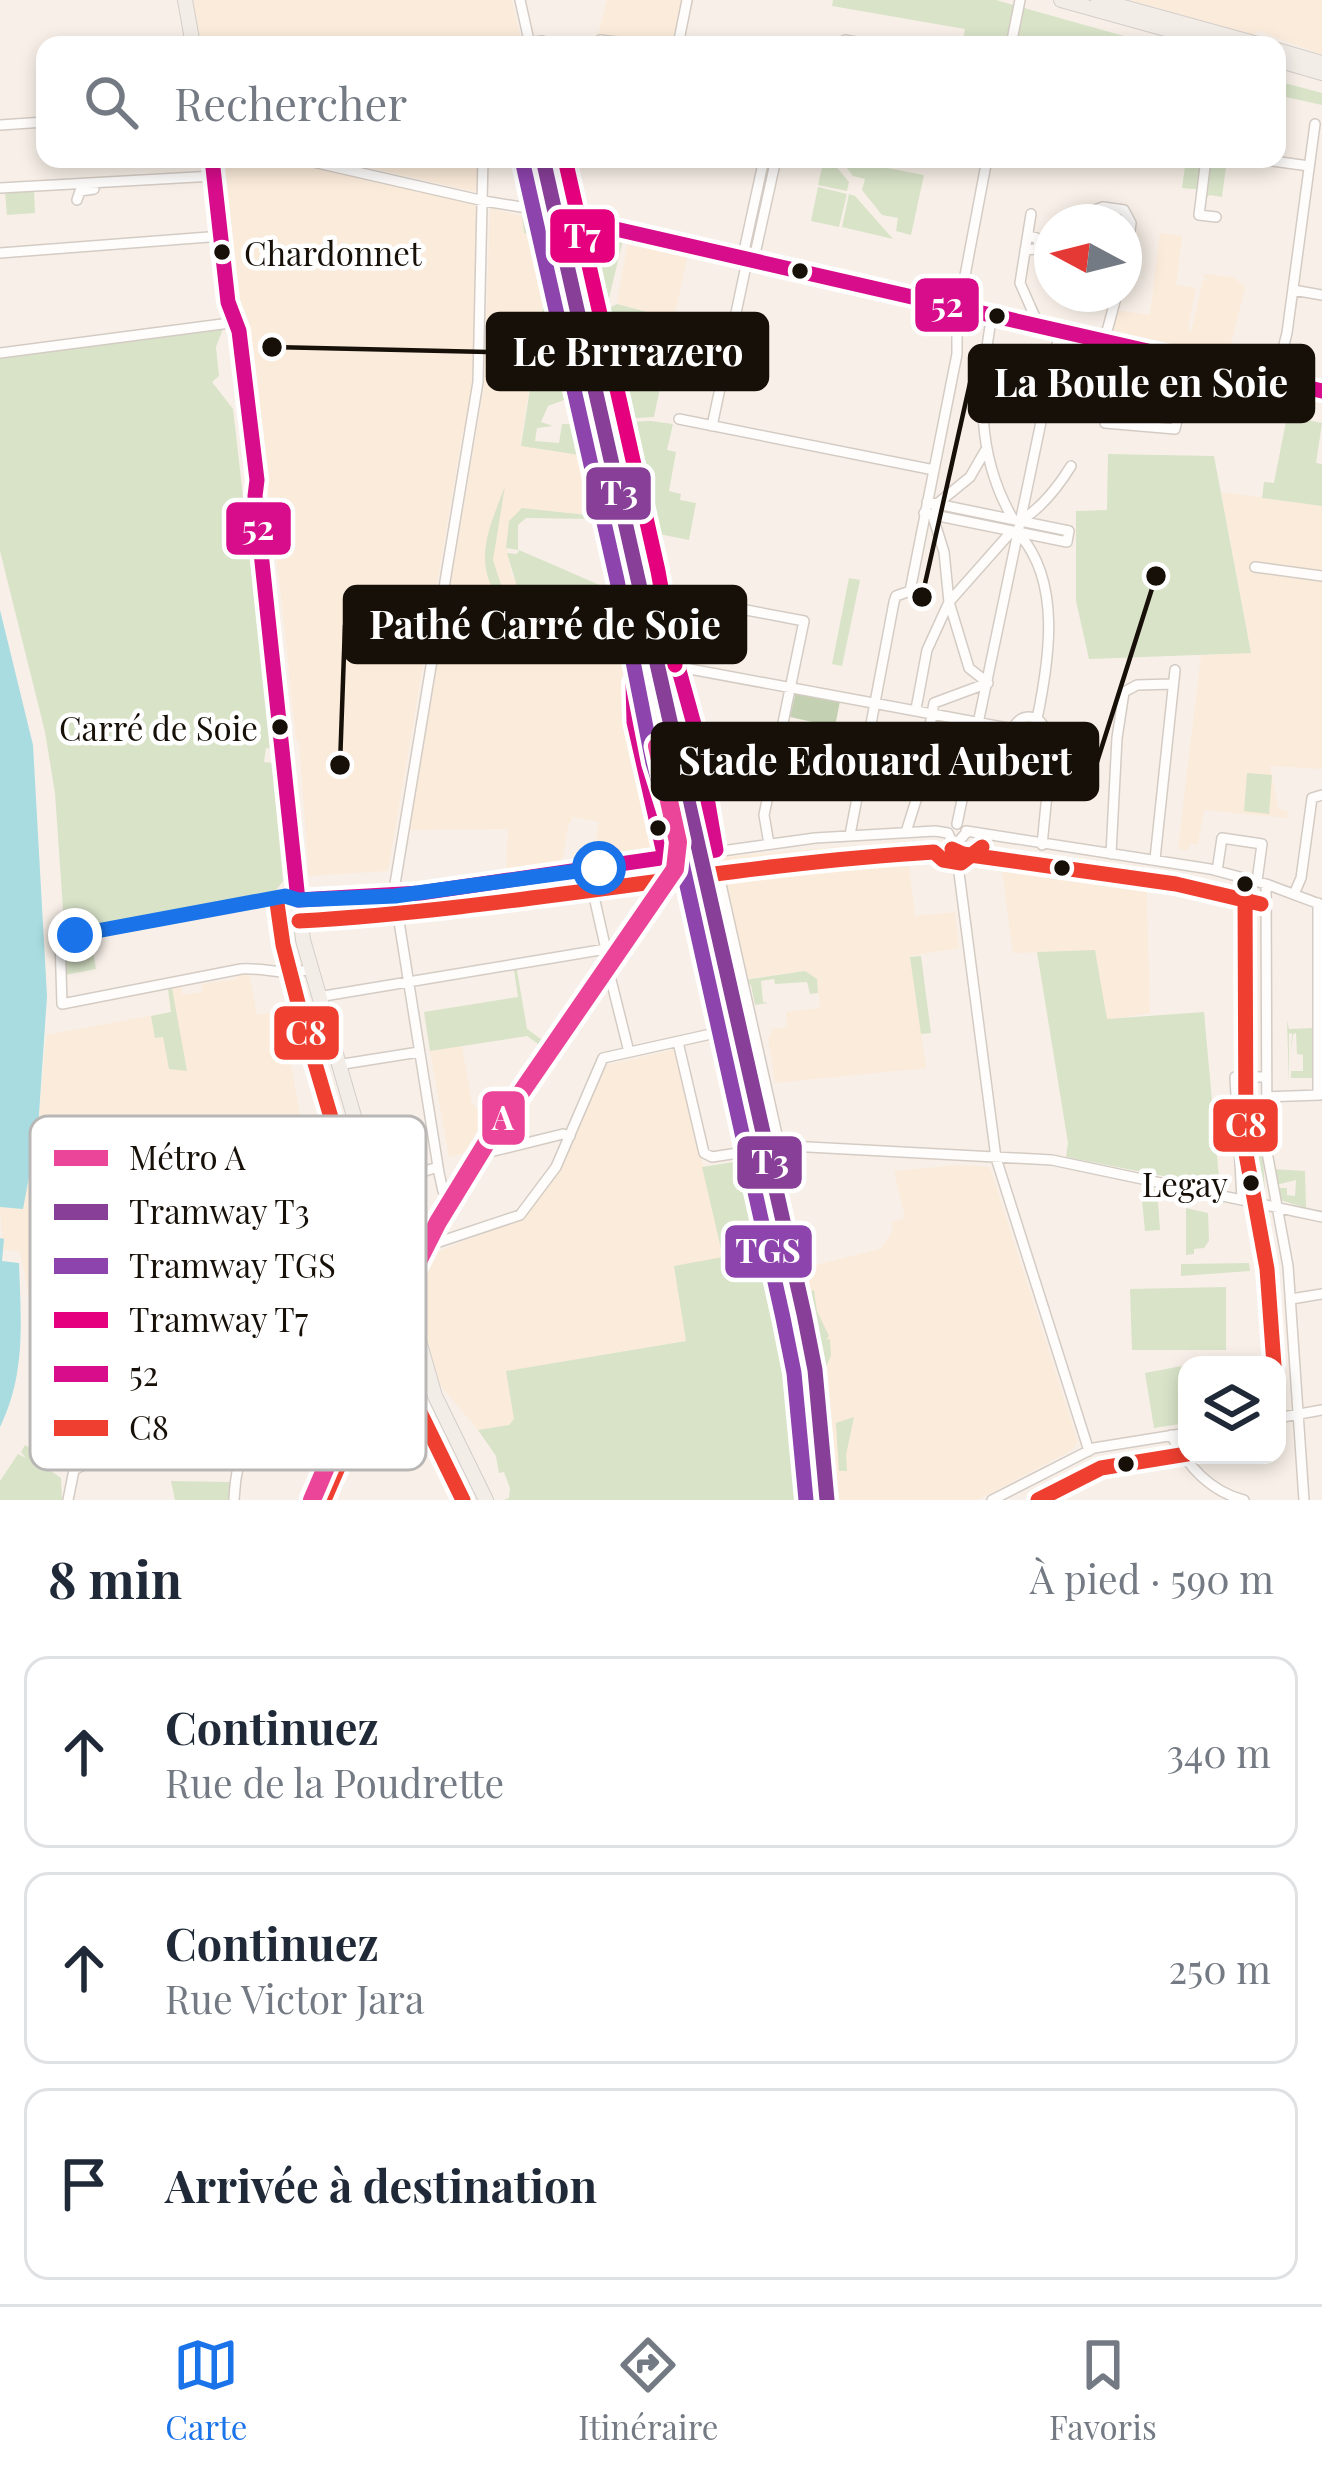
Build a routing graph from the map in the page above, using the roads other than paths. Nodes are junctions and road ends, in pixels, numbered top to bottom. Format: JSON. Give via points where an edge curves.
{"nodes":[{"id":1,"x":185,"y":0,"type":"edge"},
{"id":2,"x":520,"y":0,"type":"edge"},
{"id":3,"x":687,"y":0,"type":"edge"},
{"id":4,"x":1020,"y":0,"type":"edge"},
{"id":5,"x":1061,"y":0,"type":"edge"},
{"id":6,"x":1098,"y":0,"type":"edge"},
{"id":7,"x":191,"y":36,"type":"edge"},
{"id":8,"x":528,"y":36,"type":"edge"},
{"id":9,"x":680,"y":36,"type":"edge"},
{"id":10,"x":1012,"y":36,"type":"edge"},
{"id":11,"x":1191,"y":36,"type":"edge"},
{"id":12,"x":1228,"y":36,"type":"edge"},
{"id":13,"x":1286,"y":53,"type":"edge"},
{"id":14,"x":1286,"y":63,"type":"edge"},
{"id":15,"x":1322,"y":63,"type":"edge"},
{"id":16,"x":1322,"y":73,"type":"edge"},
{"id":17,"x":36,"y":123,"type":"edge"},
{"id":18,"x":1315,"y":124,"type":"dead end"},
{"id":19,"x":0,"y":125,"type":"edge"},
{"id":20,"x":1286,"y":163,"type":"edge"},
{"id":21,"x":1310,"y":166,"type":"junction"},
{"id":22,"x":213,"y":168,"type":"edge"},
{"id":23,"x":339,"y":168,"type":"edge"},
{"id":24,"x":483,"y":168,"type":"edge"},
{"id":25,"x":558,"y":168,"type":"edge"},
{"id":26,"x":762,"y":168,"type":"edge"},
{"id":27,"x":773,"y":168,"type":"edge"},
{"id":28,"x":985,"y":168,"type":"edge"},
{"id":29,"x":1205,"y":168,"type":"edge"},
{"id":30,"x":214,"y":178,"type":"junction"},
{"id":31,"x":0,"y":188,"type":"edge"},
{"id":32,"x":77,"y":200,"type":"dead end"},
{"id":33,"x":484,"y":201,"type":"junction"},
{"id":34,"x":1031,"y":214,"type":"dead end"},
{"id":35,"x":1216,"y":217,"type":"dead end"},
{"id":36,"x":572,"y":219,"type":"junction"},
{"id":37,"x":223,"y":236,"type":"junction"},
{"id":38,"x":1028,"y":236,"type":"junction"},
{"id":39,"x":1034,"y":237,"type":"edge"},
{"id":40,"x":1034,"y":249,"type":"edge"},
{"id":41,"x":1025,"y":250,"type":"junction"},
{"id":42,"x":0,"y":253,"type":"edge"},
{"id":43,"x":747,"y":261,"type":"junction"},
{"id":44,"x":1293,"y":290,"type":"junction"},
{"id":45,"x":1322,"y":295,"type":"edge"},
{"id":46,"x":228,"y":302,"type":"junction"},
{"id":47,"x":959,"y":308,"type":"junction"},
{"id":48,"x":1112,"y":312,"type":"edge"},
{"id":49,"x":992,"y":315,"type":"junction"},
{"id":50,"x":1040,"y":326,"type":"junction"},
{"id":51,"x":230,"y":327,"type":"junction"},
{"id":52,"x":1060,"y":331,"type":"junction"},
{"id":53,"x":1104,"y":342,"type":"junction"},
{"id":54,"x":1119,"y":345,"type":"junction"},
{"id":55,"x":241,"y":346,"type":"junction"},
{"id":56,"x":0,"y":353,"type":"edge"},
{"id":57,"x":1191,"y":361,"type":"junction"},
{"id":58,"x":983,"y":364,"type":"junction"},
{"id":59,"x":1275,"y":380,"type":"junction"},
{"id":60,"x":1019,"y":384,"type":"dead end"},
{"id":61,"x":1322,"y":391,"type":"edge"},
{"id":62,"x":679,"y":419,"type":"dead end"},
{"id":63,"x":712,"y":426,"type":"junction"},
{"id":64,"x":985,"y":452,"type":"junction"},
{"id":65,"x":1072,"y":466,"type":"dead end"},
{"id":66,"x":934,"y":470,"type":"junction"},
{"id":67,"x":255,"y":496,"type":"junction"},
{"id":68,"x":931,"y":509,"type":"junction"},
{"id":69,"x":1016,"y":526,"type":"junction"},
{"id":70,"x":1255,"y":567,"type":"dead end"},
{"id":71,"x":1322,"y":576,"type":"edge"},
{"id":72,"x":657,"y":593,"type":"junction"},
{"id":73,"x":949,"y":602,"type":"junction"},
{"id":74,"x":679,"y":667,"type":"junction"},
{"id":75,"x":1175,"y":670,"type":"dead end"},
{"id":76,"x":988,"y":683,"type":"junction"},
{"id":77,"x":1174,"y":684,"type":"junction"},
{"id":78,"x":790,"y":688,"type":"junction"},
{"id":79,"x":881,"y":703,"type":"junction"},
{"id":80,"x":916,"y":709,"type":"junction"},
{"id":81,"x":930,"y":712,"type":"junction"},
{"id":82,"x":1037,"y":719,"type":"junction"},
{"id":83,"x":979,"y":723,"type":"junction"},
{"id":84,"x":1012,"y":729,"type":"junction"},
{"id":85,"x":1033,"y":749,"type":"junction"},
{"id":86,"x":1322,"y":795,"type":"edge"},
{"id":87,"x":906,"y":832,"type":"junction"},
{"id":88,"x":954,"y":833,"type":"junction"},
{"id":89,"x":850,"y":835,"type":"junction"},
{"id":90,"x":769,"y":844,"type":"junction"},
{"id":91,"x":1042,"y":845,"type":"junction"},
{"id":92,"x":716,"y":850,"type":"junction"},
{"id":93,"x":1111,"y":854,"type":"junction"},
{"id":94,"x":1155,"y":860,"type":"junction"},
{"id":95,"x":588,"y":870,"type":"junction"},
{"id":96,"x":1217,"y":871,"type":"junction"},
{"id":97,"x":1261,"y":882,"type":"junction"},
{"id":98,"x":1294,"y":894,"type":"junction"},
{"id":99,"x":395,"y":896,"type":"junction"},
{"id":100,"x":298,"y":900,"type":"junction"},
{"id":101,"x":1320,"y":904,"type":"edge"},
{"id":102,"x":606,"y":949,"type":"junction"},
{"id":103,"x":608,"y":966,"type":"junction"},
{"id":104,"x":310,"y":969,"type":"junction"},
{"id":105,"x":408,"y":982,"type":"junction"},
{"id":106,"x":318,"y":997,"type":"junction"},
{"id":107,"x":720,"y":1032,"type":"dead end"},
{"id":108,"x":678,"y":1042,"type":"junction"},
{"id":109,"x":419,"y":1052,"type":"junction"},
{"id":110,"x":628,"y":1052,"type":"junction"},
{"id":111,"x":337,"y":1065,"type":"junction"},
{"id":112,"x":1266,"y":1077,"type":"junction"},
{"id":113,"x":1320,"y":1095,"type":"edge"},
{"id":114,"x":1266,"y":1097,"type":"junction"},
{"id":115,"x":352,"y":1116,"type":"edge"},
{"id":116,"x":570,"y":1136,"type":"junction"},
{"id":117,"x":484,"y":1149,"type":"junction"},
{"id":118,"x":751,"y":1151,"type":"dead end"},
{"id":119,"x":996,"y":1158,"type":"junction"},
{"id":120,"x":438,"y":1167,"type":"junction"},
{"id":121,"x":426,"y":1171,"type":"edge"},
{"id":122,"x":452,"y":1197,"type":"junction"},
{"id":123,"x":1243,"y":1199,"type":"junction"},
{"id":124,"x":1275,"y":1206,"type":"junction"},
{"id":125,"x":1322,"y":1217,"type":"edge"},
{"id":126,"x":429,"y":1231,"type":"junction"},
{"id":127,"x":426,"y":1235,"type":"edge"},
{"id":128,"x":445,"y":1242,"type":"junction"},
{"id":129,"x":426,"y":1244,"type":"edge"},
{"id":130,"x":1322,"y":1294,"type":"edge"},
{"id":131,"x":1291,"y":1298,"type":"junction"},
{"id":132,"x":426,"y":1367,"type":"edge"},
{"id":133,"x":1322,"y":1410,"type":"edge"},
{"id":134,"x":1299,"y":1414,"type":"junction"},
{"id":135,"x":1286,"y":1416,"type":"edge"},
{"id":136,"x":1178,"y":1435,"type":"edge"},
{"id":137,"x":1171,"y":1436,"type":"junction"},
{"id":138,"x":1088,"y":1451,"type":"junction"},
{"id":139,"x":74,"y":1470,"type":"edge"},
{"id":140,"x":235,"y":1470,"type":"edge"},
{"id":141,"x":315,"y":1470,"type":"edge"},
{"id":142,"x":321,"y":1470,"type":"edge"},
{"id":143,"x":68,"y":1500,"type":"edge"},
{"id":144,"x":234,"y":1500,"type":"edge"},
{"id":145,"x":301,"y":1500,"type":"edge"},
{"id":146,"x":310,"y":1500,"type":"edge"},
{"id":147,"x":486,"y":1500,"type":"edge"},
{"id":148,"x":992,"y":1500,"type":"edge"},
{"id":149,"x":1244,"y":1500,"type":"edge"},
{"id":150,"x":1304,"y":1500,"type":"edge"}],
"edges":[{"from":1,"to":7,"type":"main road"},
{"from":2,"to":8,"type":"street"},
{"from":3,"to":9,"type":"street"},
{"from":4,"to":10,"type":"street"},
{"from":5,"to":11,"type":"main road"},
{"from":6,"to":12,"type":"main road"},
{"from":13,"to":15,"type":"main road"},
{"from":14,"to":16,"type":"main road"},
{"from":17,"to":19,"type":"street"},
{"from":18,"to":21,"type":"street"},
{"from":20,"to":21,"type":"street"},
{"from":21,"to":44,"type":"street"},
{"from":22,"to":30,"type":"main road"},
{"from":23,"to":33,"type":"street"},
{"from":24,"to":33,"type":"street"},
{"from":25,"to":36,"type":"street"},
{"from":26,"to":43,"type":"street"},
{"from":27,"to":43,"type":"street"},
{"from":28,"to":47,"type":"street"},
{"from":29,"to":35,"type":"street","via":[[1199,215]]},
{"from":30,"to":31,"type":"street"},
{"from":30,"to":32,"type":"street","via":[[85,189]]},
{"from":30,"to":37,"type":"main road"},
{"from":33,"to":36,"type":"street"},
{"from":33,"to":99,"type":"street","via":[[478,382]]},
{"from":34,"to":38,"type":"street"},
{"from":36,"to":43,"type":"street"},
{"from":36,"to":72,"type":"street"},
{"from":37,"to":42,"type":"street"},
{"from":37,"to":46,"type":"main road"},
{"from":38,"to":39,"type":"street"},
{"from":38,"to":41,"type":"street"},
{"from":40,"to":41,"type":"street"},
{"from":41,"to":50,"type":"street","via":[[1021,288]]},
{"from":43,"to":47,"type":"street"},
{"from":43,"to":63,"type":"street"},
{"from":44,"to":45,"type":"street"},
{"from":44,"to":59,"type":"street"},
{"from":46,"to":51,"type":"main road"},
{"from":46,"to":55,"type":"main road"},
{"from":47,"to":49,"type":"street"},
{"from":47,"to":66,"type":"street"},
{"from":48,"to":53,"type":"street"},
{"from":49,"to":50,"type":"street"},
{"from":49,"to":58,"type":"street"},
{"from":50,"to":52,"type":"street"},
{"from":51,"to":55,"type":"main road"},
{"from":51,"to":56,"type":"street"},
{"from":51,"to":67,"type":"main road"},
{"from":52,"to":53,"type":"street"},
{"from":52,"to":69,"type":"street"},
{"from":53,"to":54,"type":"street"},
{"from":54,"to":57,"type":"street"},
{"from":54,"to":57,"type":"street","via":[[1105,424],[1175,429]]},
{"from":55,"to":67,"type":"main road"},
{"from":57,"to":59,"type":"street"},
{"from":58,"to":60,"type":"street","via":[[1017,370]]},
{"from":58,"to":64,"type":"street"},
{"from":59,"to":61,"type":"street"},
{"from":62,"to":63,"type":"street"},
{"from":63,"to":66,"type":"street"},
{"from":64,"to":68,"type":"street","via":[[970,477]]},
{"from":64,"to":69,"type":"street"},
{"from":65,"to":69,"type":"street"},
{"from":66,"to":68,"type":"street"},
{"from":67,"to":100,"type":"main road"},
{"from":68,"to":69,"type":"street"},
{"from":68,"to":73,"type":"street"},
{"from":68,"to":79,"type":"street","via":[[910,591],[894,602]]},
{"from":69,"to":69,"type":"street","via":[[1067,542],[1070,531]]},
{"from":69,"to":73,"type":"street"},
{"from":69,"to":76,"type":"street"},
{"from":69,"to":82,"type":"street","via":[[1032,550],[1047,606]]},
{"from":70,"to":71,"type":"street"},
{"from":72,"to":74,"type":"street"},
{"from":72,"to":78,"type":"street","via":[[803,621]]},
{"from":73,"to":76,"type":"street","via":[[969,668]]},
{"from":73,"to":80,"type":"street","via":[[927,650]]},
{"from":74,"to":78,"type":"street"},
{"from":74,"to":92,"type":"street"},
{"from":75,"to":77,"type":"street"},
{"from":76,"to":81,"type":"street","via":[[945,696]]},
{"from":76,"to":83,"type":"street"},
{"from":77,"to":93,"type":"street","via":[[1124,692]]},
{"from":77,"to":94,"type":"street"},
{"from":78,"to":79,"type":"street"},
{"from":78,"to":90,"type":"street","via":[[764,815]]},
{"from":79,"to":80,"type":"street"},
{"from":79,"to":89,"type":"street"},
{"from":80,"to":81,"type":"street"},
{"from":81,"to":83,"type":"street"},
{"from":81,"to":87,"type":"street"},
{"from":82,"to":84,"type":"street"},
{"from":82,"to":85,"type":"street","via":[[1045,735]]},
{"from":83,"to":84,"type":"street"},
{"from":83,"to":88,"type":"street"},
{"from":84,"to":85,"type":"street","via":[[1016,744]]},
{"from":85,"to":91,"type":"street","via":[[1047,794]]},
{"from":86,"to":98,"type":"street","via":[[1312,798]]},
{"from":87,"to":88,"type":"street"},
{"from":87,"to":89,"type":"street"},
{"from":88,"to":91,"type":"street"},
{"from":88,"to":119,"type":"street"},
{"from":89,"to":90,"type":"street"},
{"from":90,"to":92,"type":"street"},
{"from":91,"to":93,"type":"street"},
{"from":92,"to":95,"type":"street"},
{"from":92,"to":119,"type":"street","via":[[778,1139]]},
{"from":93,"to":94,"type":"street"},
{"from":94,"to":96,"type":"street"},
{"from":95,"to":99,"type":"street"},
{"from":95,"to":102,"type":"street"},
{"from":96,"to":97,"type":"street"},
{"from":96,"to":97,"type":"street","via":[[1222,838],[1262,844]]},
{"from":97,"to":98,"type":"street"},
{"from":97,"to":112,"type":"street"},
{"from":98,"to":101,"type":"street"},
{"from":99,"to":100,"type":"street"},
{"from":99,"to":105,"type":"street"},
{"from":100,"to":104,"type":"main road"},
{"from":100,"to":104,"type":"street","via":[[60,938],[62,1004],[241,969]]},
{"from":101,"to":113,"type":"street"},
{"from":102,"to":103,"type":"street"},
{"from":102,"to":105,"type":"street"},
{"from":103,"to":110,"type":"street"},
{"from":103,"to":117,"type":"street"},
{"from":104,"to":106,"type":"main road"},
{"from":105,"to":106,"type":"street"},
{"from":105,"to":109,"type":"street"},
{"from":106,"to":111,"type":"main road"},
{"from":107,"to":108,"type":"street"},
{"from":108,"to":110,"type":"street"},
{"from":108,"to":118,"type":"street","via":[[704,1153]]},
{"from":109,"to":111,"type":"street"},
{"from":109,"to":120,"type":"street"},
{"from":110,"to":116,"type":"street","via":[[600,1060]]},
{"from":111,"to":115,"type":"main road"},
{"from":112,"to":114,"type":"street"},
{"from":112,"to":123,"type":"street","via":[[1235,1077]]},
{"from":113,"to":114,"type":"street"},
{"from":114,"to":124,"type":"street"},
{"from":116,"to":117,"type":"street"},
{"from":116,"to":128,"type":"street","via":[[520,1215]]},
{"from":117,"to":122,"type":"street"},
{"from":119,"to":123,"type":"street","via":[[1052,1160]]},
{"from":119,"to":138,"type":"street"},
{"from":120,"to":121,"type":"street"},
{"from":120,"to":122,"type":"street"},
{"from":122,"to":126,"type":"street"},
{"from":123,"to":124,"type":"street"},
{"from":124,"to":125,"type":"street"},
{"from":124,"to":131,"type":"street"},
{"from":126,"to":127,"type":"street"},
{"from":126,"to":128,"type":"street"},
{"from":128,"to":129,"type":"street"},
{"from":130,"to":131,"type":"street"},
{"from":131,"to":134,"type":"street"},
{"from":132,"to":147,"type":"main road"},
{"from":133,"to":134,"type":"street"},
{"from":134,"to":135,"type":"street"},
{"from":134,"to":150,"type":"street"},
{"from":136,"to":137,"type":"street"},
{"from":137,"to":138,"type":"street"},
{"from":137,"to":149,"type":"street","via":[[1191,1468]]},
{"from":138,"to":148,"type":"street"},
{"from":139,"to":143,"type":"street"},
{"from":140,"to":144,"type":"street"},
{"from":141,"to":145,"type":"main road"},
{"from":142,"to":146,"type":"main road"}]}
